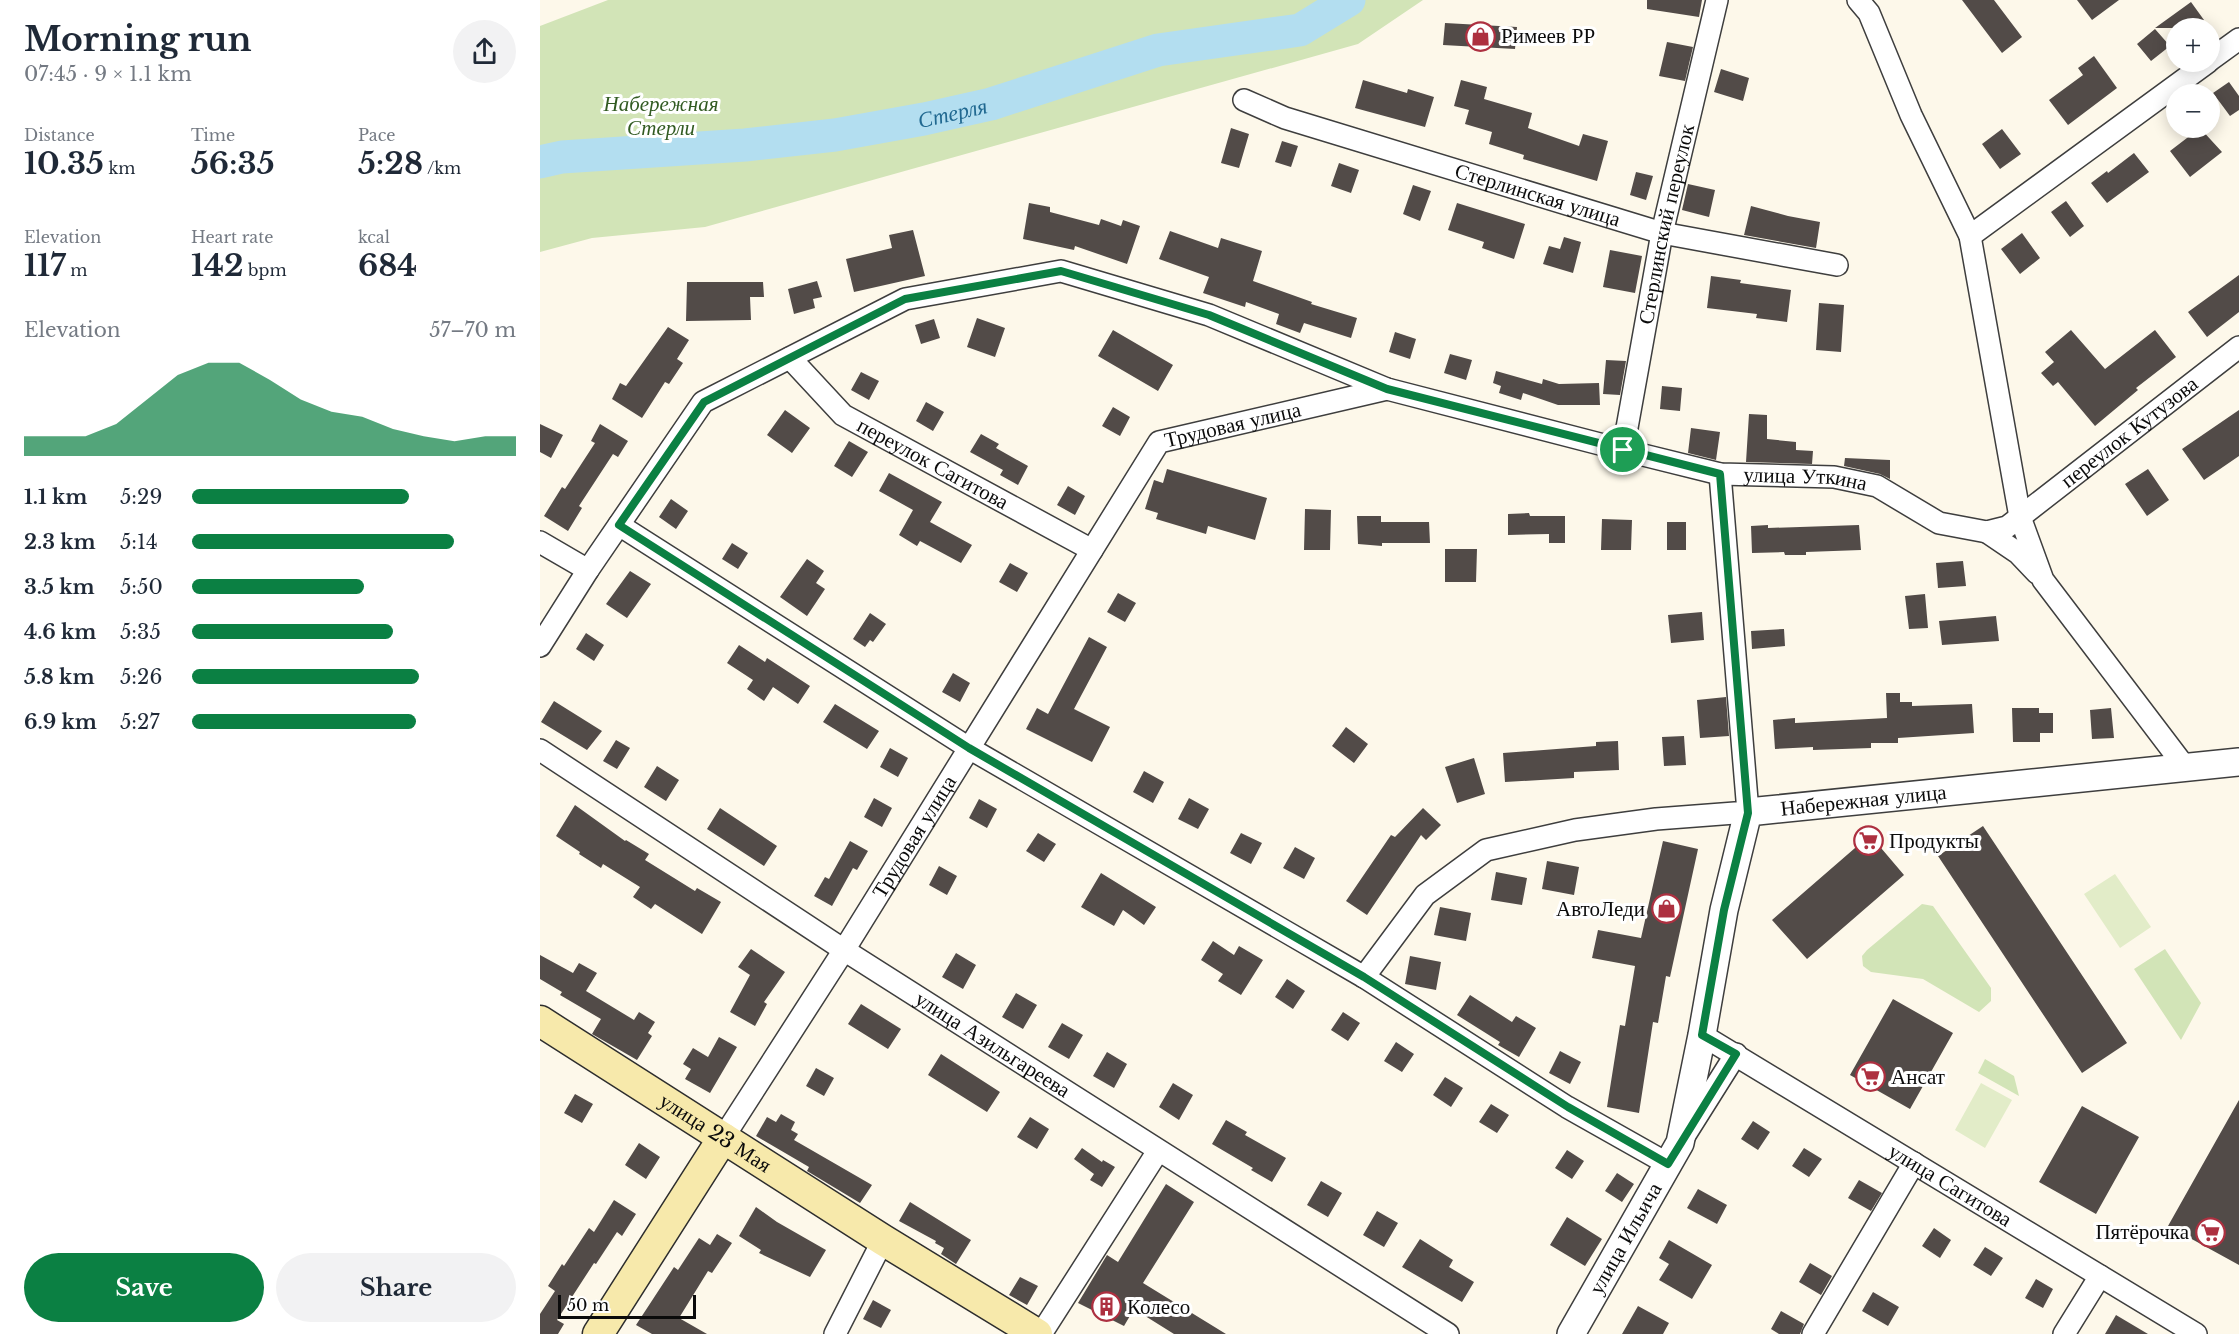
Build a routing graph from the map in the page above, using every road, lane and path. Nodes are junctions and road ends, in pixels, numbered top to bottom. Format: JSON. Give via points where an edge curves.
{"nodes":[{"id":1,"x":1718,"y":0,"type":"edge"},
{"id":2,"x":1858,"y":0,"type":"edge"},
{"id":3,"x":2239,"y":39,"type":"edge"},
{"id":4,"x":2220,"y":53,"type":"edge"},
{"id":5,"x":2194,"y":72,"type":"edge"},
{"id":6,"x":1244,"y":100,"type":"dead end"},
{"id":7,"x":1662,"y":233,"type":"junction"},
{"id":8,"x":1970,"y":236,"type":"junction"},
{"id":9,"x":1837,"y":265,"type":"dead end"},
{"id":10,"x":2239,"y":347,"type":"edge"},
{"id":11,"x":790,"y":358,"type":"junction"},
{"id":12,"x":1387,"y":389,"type":"junction"},
{"id":13,"x":1623,"y":450,"type":"junction"},
{"id":14,"x":1720,"y":474,"type":"junction"},
{"id":15,"x":2020,"y":518,"type":"junction"},
{"id":16,"x":619,"y":525,"type":"junction"},
{"id":17,"x":1987,"y":532,"type":"junction"},
{"id":18,"x":540,"y":542,"type":"edge"},
{"id":19,"x":1092,"y":550,"type":"junction"},
{"id":20,"x":588,"y":570,"type":"junction"},
{"id":21,"x":2043,"y":580,"type":"junction"},
{"id":22,"x":540,"y":646,"type":"edge"},
{"id":23,"x":969,"y":748,"type":"junction"},
{"id":24,"x":540,"y":750,"type":"edge"},
{"id":25,"x":2239,"y":762,"type":"edge"},
{"id":26,"x":2185,"y":767,"type":"junction"},
{"id":27,"x":1748,"y":813,"type":"junction"},
{"id":28,"x":844,"y":950,"type":"junction"},
{"id":29,"x":1364,"y":977,"type":"junction"},
{"id":30,"x":543,"y":1028,"type":"edge"},
{"id":31,"x":1702,"y":1035,"type":"junction"},
{"id":32,"x":1736,"y":1054,"type":"junction"},
{"id":33,"x":723,"y":1138,"type":"junction"},
{"id":34,"x":1158,"y":1151,"type":"junction"},
{"id":35,"x":1674,"y":1153,"type":"junction"},
{"id":36,"x":1914,"y":1163,"type":"junction"},
{"id":37,"x":884,"y":1240,"type":"junction"},
{"id":38,"x":2100,"y":1276,"type":"junction"},
{"id":39,"x":598,"y":1334,"type":"edge"},
{"id":40,"x":835,"y":1334,"type":"edge"},
{"id":41,"x":1039,"y":1334,"type":"edge"},
{"id":42,"x":1448,"y":1334,"type":"edge"},
{"id":43,"x":1571,"y":1334,"type":"edge"},
{"id":44,"x":1813,"y":1334,"type":"edge"},
{"id":45,"x":2064,"y":1334,"type":"edge"},
{"id":46,"x":2196,"y":1334,"type":"edge"}],
"edges":[{"from":1,"to":7,"type":"street","name":"Стерлинский переулок"},
{"from":2,"to":8,"type":"street","via":[[1869,13],[1911,115]]},
{"from":3,"to":4,"type":"street"},
{"from":5,"to":8,"type":"street"},
{"from":6,"to":7,"type":"street","name":"Стерлинская улица","via":[[1285,118]]},
{"from":7,"to":9,"type":"street","name":"Стерлинская улица"},
{"from":7,"to":13,"type":"street","name":"Стерлинский переулок"},
{"from":8,"to":15,"type":"street"},
{"from":10,"to":15,"type":"street","name":"переулок Кутузова"},
{"from":11,"to":12,"type":"street","name":"улица Уткина","via":[[905,299],[1061,271],[1209,315]]},
{"from":11,"to":16,"type":"street","name":"улица Уткина","via":[[704,402]]},
{"from":11,"to":19,"type":"street","name":"переулок Сагитова","via":[[843,415]]},
{"from":12,"to":13,"type":"street","name":"улица Уткина"},
{"from":12,"to":19,"type":"street","name":"Трудовая улица","via":[[1159,442]]},
{"from":13,"to":14,"type":"street","name":"улица Уткина"},
{"from":14,"to":17,"type":"street","name":"улица Уткина","via":[[1834,477],[1877,486],[1939,523]]},
{"from":14,"to":27,"type":"street"},
{"from":15,"to":17,"type":"street","via":[[2007,527]]},
{"from":15,"to":21,"type":"street"},
{"from":16,"to":20,"type":"street","name":"улица Уткина"},
{"from":16,"to":23,"type":"street"},
{"from":17,"to":21,"type":"street","via":[[2018,553]]},
{"from":18,"to":20,"type":"street"},
{"from":19,"to":23,"type":"street","name":"Трудовая улица"},
{"from":20,"to":22,"type":"street","name":"улица Уткина"},
{"from":21,"to":26,"type":"street"},
{"from":23,"to":28,"type":"street","name":"Трудовая улица"},
{"from":23,"to":29,"type":"street"},
{"from":24,"to":28,"type":"street","name":"улица Азильгареева"},
{"from":25,"to":26,"type":"street","name":"Набережная улица"},
{"from":26,"to":27,"type":"street","name":"Набережная улица"},
{"from":27,"to":29,"type":"street","name":"Набережная улица","via":[[1656,819],[1575,830],[1486,850],[1425,896]]},
{"from":27,"to":31,"type":"street","name":"улица Ильича","via":[[1724,910]]},
{"from":28,"to":33,"type":"street","name":"Трудовая улица"},
{"from":28,"to":34,"type":"street","name":"улица Азильгареева"},
{"from":29,"to":35,"type":"street","via":[[1568,1107]]},
{"from":30,"to":33,"type":"main road","name":"улица 23 Мая"},
{"from":31,"to":32,"type":"street","name":"улица Сагитова"},
{"from":31,"to":35,"type":"street","name":"улица Ильича"},
{"from":32,"to":35,"type":"street","name":"улица Ильича"},
{"from":32,"to":36,"type":"street","name":"улица Сагитова"},
{"from":33,"to":37,"type":"main road","name":"улица 23 Мая"},
{"from":33,"to":39,"type":"main road","name":"Трудовая улица"},
{"from":34,"to":41,"type":"street"},
{"from":34,"to":42,"type":"street","name":"улица Азильгареева"},
{"from":35,"to":43,"type":"street","name":"улица Ильича"},
{"from":36,"to":38,"type":"street","name":"улица Сагитова"},
{"from":36,"to":44,"type":"street"},
{"from":37,"to":40,"type":"street"},
{"from":37,"to":41,"type":"main road","name":"улица 23 Мая"},
{"from":38,"to":45,"type":"street"},
{"from":38,"to":46,"type":"street","name":"улица Сагитова"}]}
